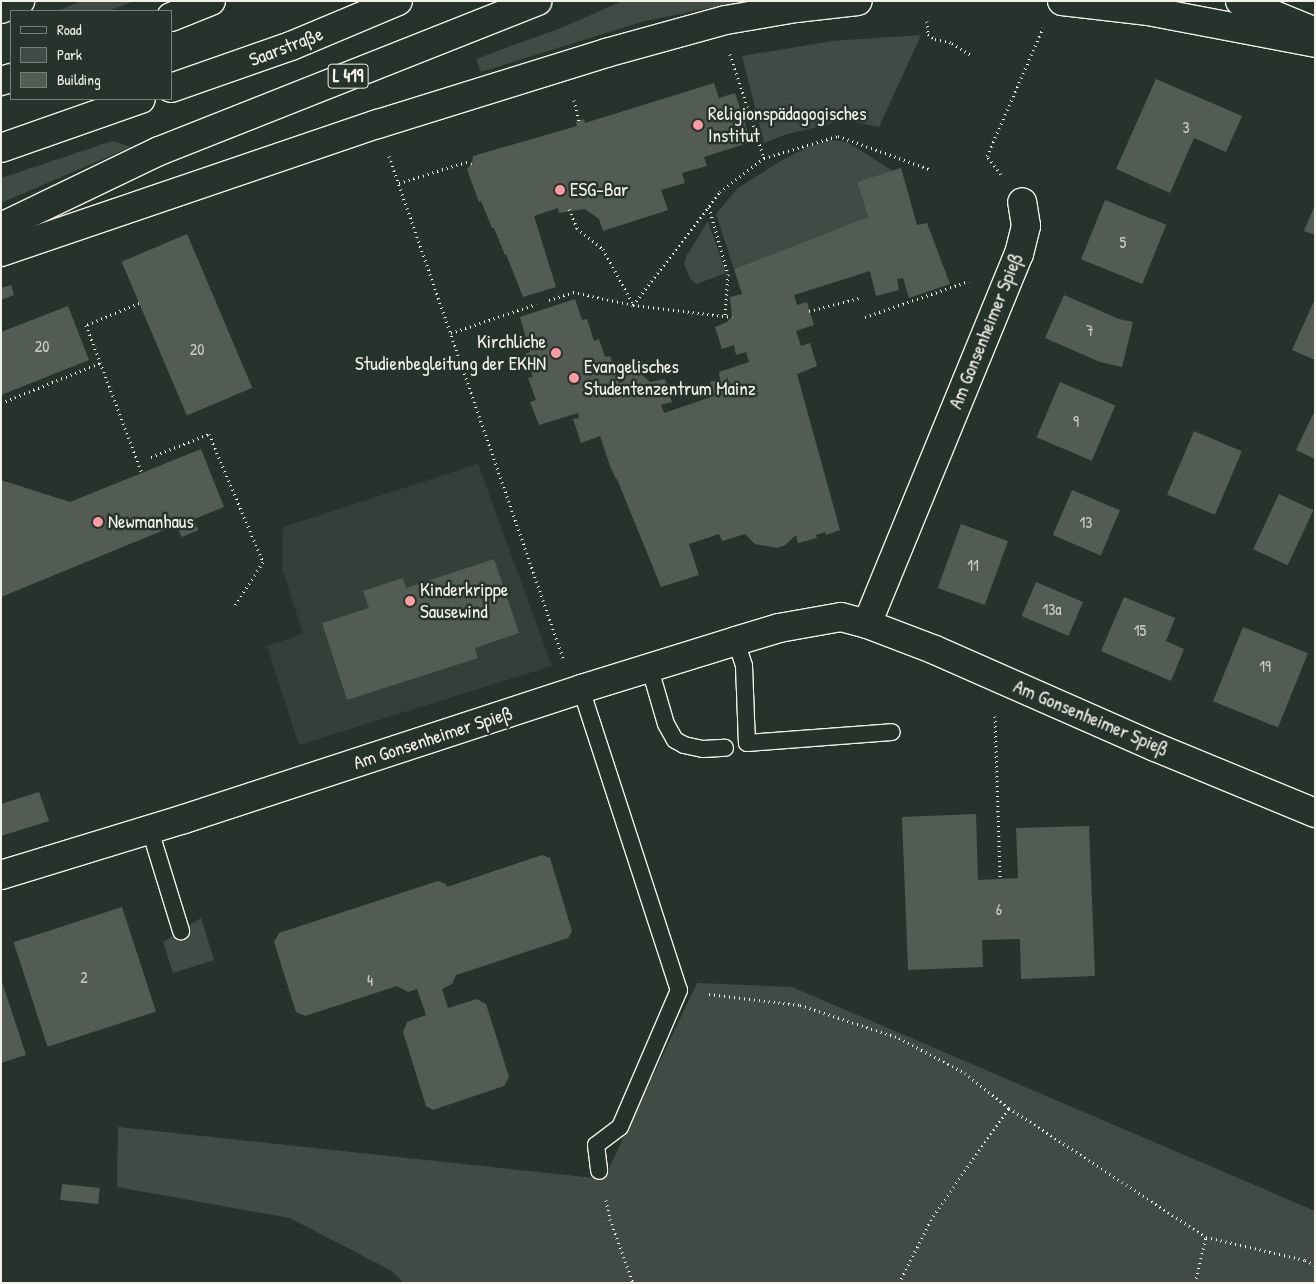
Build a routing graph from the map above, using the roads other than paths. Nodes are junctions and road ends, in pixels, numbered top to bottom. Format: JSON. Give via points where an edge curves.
{"nodes":[{"id":1,"x":20,"y":1,"type":"edge"},
{"id":2,"x":211,"y":1,"type":"edge"},
{"id":3,"x":398,"y":1,"type":"edge"},
{"id":4,"x":537,"y":1,"type":"edge"},
{"id":5,"x":858,"y":1,"type":"edge"},
{"id":6,"x":1240,"y":1,"type":"edge"},
{"id":7,"x":1,"y":9,"type":"edge"},
{"id":8,"x":1054,"y":11,"type":"edge"},
{"id":9,"x":172,"y":17,"type":"edge"},
{"id":10,"x":1315,"y":31,"type":"edge"},
{"id":11,"x":1315,"y":43,"type":"edge"},
{"id":12,"x":172,"y":88,"type":"edge"},
{"id":13,"x":138,"y":100,"type":"edge"},
{"id":14,"x":1,"y":148,"type":"edge"},
{"id":15,"x":1022,"y":202,"type":"road end"},
{"id":16,"x":1,"y":226,"type":"edge"},
{"id":17,"x":1,"y":252,"type":"edge"},
{"id":18,"x":867,"y":624,"type":"junction"},
{"id":19,"x":736,"y":641,"type":"junction"},
{"id":20,"x":650,"y":669,"type":"junction"},
{"id":21,"x":581,"y":689,"type":"junction"},
{"id":22,"x":892,"y":732,"type":"dead end"},
{"id":23,"x":724,"y":748,"type":"dead end"},
{"id":24,"x":1315,"y":813,"type":"edge"},
{"id":25,"x":150,"y":830,"type":"junction"},
{"id":26,"x":1,"y":875,"type":"edge"},
{"id":27,"x":181,"y":931,"type":"dead end"},
{"id":28,"x":599,"y":1171,"type":"road end"}],
"edges":[{"from":1,"to":7,"type":"main road"},
{"from":2,"to":9,"type":"main road"},
{"from":3,"to":12,"type":"main road","name":"Saarstraße","number":"L 419","via":[[291,46]]},
{"from":4,"to":16,"type":"main road","number":"L 419","via":[[159,150]]},
{"from":5,"to":17,"type":"main road","via":[[726,20],[606,53],[378,124]]},
{"from":6,"to":10,"type":"main road"},
{"from":8,"to":11,"type":"main road","via":[[1148,11]]},
{"from":13,"to":14,"type":"main road"},
{"from":15,"to":18,"type":"main road","name":"Am Gonsenheimer Spieß","via":[[1026,226],[1019,254]]},
{"from":18,"to":19,"type":"main road","name":"Am Gonsenheimer Spieß","via":[[841,617],[779,628]]},
{"from":18,"to":24,"type":"main road","name":"Am Gonsenheimer Spieß"},
{"from":19,"to":20,"type":"main road","name":"Am Gonsenheimer Spieß"},
{"from":19,"to":22,"type":"lane","via":[[744,666],[747,743]]},
{"from":20,"to":21,"type":"main road","name":"Am Gonsenheimer Spieß"},
{"from":20,"to":23,"type":"lane","via":[[666,724],[675,740],[703,749]]},
{"from":21,"to":25,"type":"main road","name":"Am Gonsenheimer Spieß"},
{"from":21,"to":28,"type":"lane","via":[[679,990],[620,1127],[596,1145]]},
{"from":25,"to":26,"type":"main road","name":"Am Gonsenheimer Spieß"},
{"from":25,"to":27,"type":"lane"}]}
